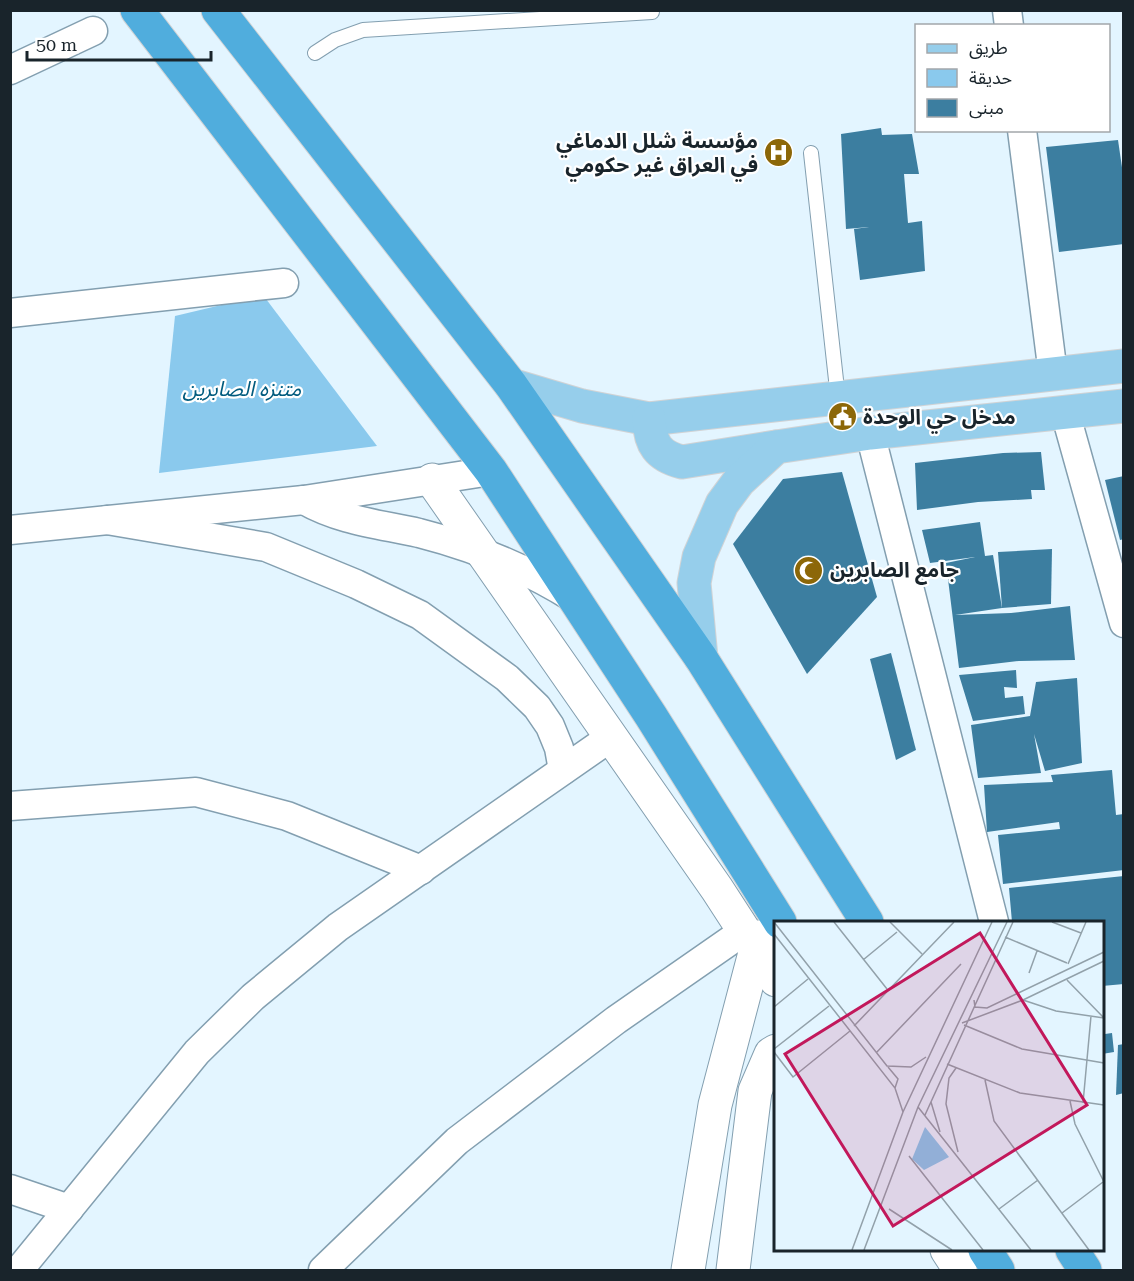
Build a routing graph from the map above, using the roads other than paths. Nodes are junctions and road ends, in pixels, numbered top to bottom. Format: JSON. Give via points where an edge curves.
{"nodes":[{"id":1,"x":136,"y":10,"type":"edge"},
{"id":2,"x":218,"y":10,"type":"edge"},
{"id":3,"x":652,"y":12,"type":"edge"},
{"id":4,"x":93,"y":31,"type":"dead end"},
{"id":5,"x":315,"y":53,"type":"dead end"},
{"id":6,"x":10,"y":70,"type":"edge"},
{"id":7,"x":1022,"y":132,"type":"edge"},
{"id":8,"x":811,"y":153,"type":"dead end"},
{"id":9,"x":284,"y":283,"type":"dead end"},
{"id":10,"x":10,"y":313,"type":"edge"},
{"id":11,"x":1124,"y":366,"type":"edge"},
{"id":12,"x":1053,"y":374,"type":"junction"},
{"id":13,"x":511,"y":385,"type":"junction"},
{"id":14,"x":838,"y":398,"type":"junction"},
{"id":15,"x":1124,"y":406,"type":"edge"},
{"id":16,"x":1065,"y":412,"type":"junction"},
{"id":17,"x":649,"y":419,"type":"junction"},
{"id":18,"x":870,"y":434,"type":"junction"},
{"id":19,"x":777,"y":447,"type":"junction"},
{"id":20,"x":491,"y":471,"type":"junction"},
{"id":21,"x":432,"y":480,"type":"junction"},
{"id":22,"x":304,"y":500,"type":"junction"},
{"id":23,"x":107,"y":520,"type":"junction"},
{"id":24,"x":10,"y":530,"type":"edge"},
{"id":25,"x":483,"y":553,"type":"junction"},
{"id":26,"x":572,"y":597,"type":"junction"},
{"id":27,"x":1124,"y":623,"type":"edge"},
{"id":28,"x":701,"y":658,"type":"junction"},
{"id":29,"x":611,"y":737,"type":"junction"},
{"id":30,"x":563,"y":770,"type":"junction"},
{"id":31,"x":10,"y":806,"type":"edge"},
{"id":32,"x":744,"y":865,"type":"junction"},
{"id":33,"x":421,"y":870,"type":"junction"},
{"id":34,"x":779,"y":921,"type":"edge"},
{"id":35,"x":866,"y":921,"type":"edge"},
{"id":36,"x":994,"y":921,"type":"edge"},
{"id":37,"x":750,"y":940,"type":"junction"},
{"id":38,"x":774,"y":977,"type":"edge"},
{"id":39,"x":774,"y":1052,"type":"edge"},
{"id":40,"x":10,"y":1189,"type":"edge"},
{"id":41,"x":69,"y":1209,"type":"junction"},
{"id":42,"x":948,"y":1251,"type":"edge"},
{"id":43,"x":986,"y":1251,"type":"edge"},
{"id":44,"x":1073,"y":1251,"type":"edge"},
{"id":45,"x":20,"y":1270,"type":"edge"},
{"id":46,"x":323,"y":1270,"type":"edge"},
{"id":47,"x":688,"y":1270,"type":"edge"},
{"id":48,"x":732,"y":1270,"type":"edge"},
{"id":49,"x":960,"y":1270,"type":"edge"},
{"id":50,"x":998,"y":1270,"type":"edge"},
{"id":51,"x":1085,"y":1270,"type":"edge"}],
"edges":[{"from":1,"to":20,"type":"highway"},
{"from":2,"to":13,"type":"highway"},
{"from":3,"to":5,"type":"lane","via":[[363,30],[335,40]]},
{"from":4,"to":6,"type":"street"},
{"from":7,"to":12,"type":"street"},
{"from":8,"to":14,"type":"lane"},
{"from":9,"to":10,"type":"street"},
{"from":11,"to":12,"type":"main road"},
{"from":12,"to":14,"type":"main road"},
{"from":13,"to":17,"type":"main road"},
{"from":13,"to":28,"type":"highway"},
{"from":14,"to":17,"type":"main road"},
{"from":15,"to":16,"type":"main road"},
{"from":16,"to":18,"type":"main road"},
{"from":16,"to":27,"type":"street"},
{"from":17,"to":19,"type":"main road","via":[[649,434],[656,449],[667,458],[682,462]]},
{"from":18,"to":19,"type":"main road"},
{"from":18,"to":36,"type":"street"},
{"from":19,"to":28,"type":"main road","via":[[739,481],[722,504],[702,548],[694,583]]},
{"from":20,"to":21,"type":"street"},
{"from":20,"to":26,"type":"highway"},
{"from":21,"to":22,"type":"street"},
{"from":21,"to":25,"type":"main road"},
{"from":22,"to":23,"type":"street"},
{"from":22,"to":25,"type":"street","via":[[339,517],[418,533]]},
{"from":23,"to":24,"type":"street"},
{"from":23,"to":30,"type":"street","via":[[267,547],[420,615],[507,678],[537,707],[554,737]]},
{"from":25,"to":26,"type":"street","via":[[539,576]]},
{"from":25,"to":29,"type":"main road"},
{"from":26,"to":32,"type":"highway"},
{"from":28,"to":35,"type":"highway"},
{"from":29,"to":30,"type":"street"},
{"from":29,"to":37,"type":"main road"},
{"from":30,"to":33,"type":"street"},
{"from":31,"to":33,"type":"street","via":[[196,792],[287,816]]},
{"from":32,"to":34,"type":"highway"},
{"from":32,"to":37,"type":"main road","via":[[758,920]]},
{"from":33,"to":41,"type":"street","via":[[338,927],[253,997],[197,1052]]},
{"from":37,"to":38,"type":"main road"},
{"from":37,"to":46,"type":"street","via":[[616,1020],[457,1141]]},
{"from":37,"to":47,"type":"main road","via":[[715,1105]]},
{"from":39,"to":48,"type":"main road","via":[[755,1090]]},
{"from":40,"to":41,"type":"street"},
{"from":41,"to":45,"type":"street"},
{"from":42,"to":49,"type":"main road"},
{"from":43,"to":50,"type":"highway"},
{"from":44,"to":51,"type":"highway"}]}
